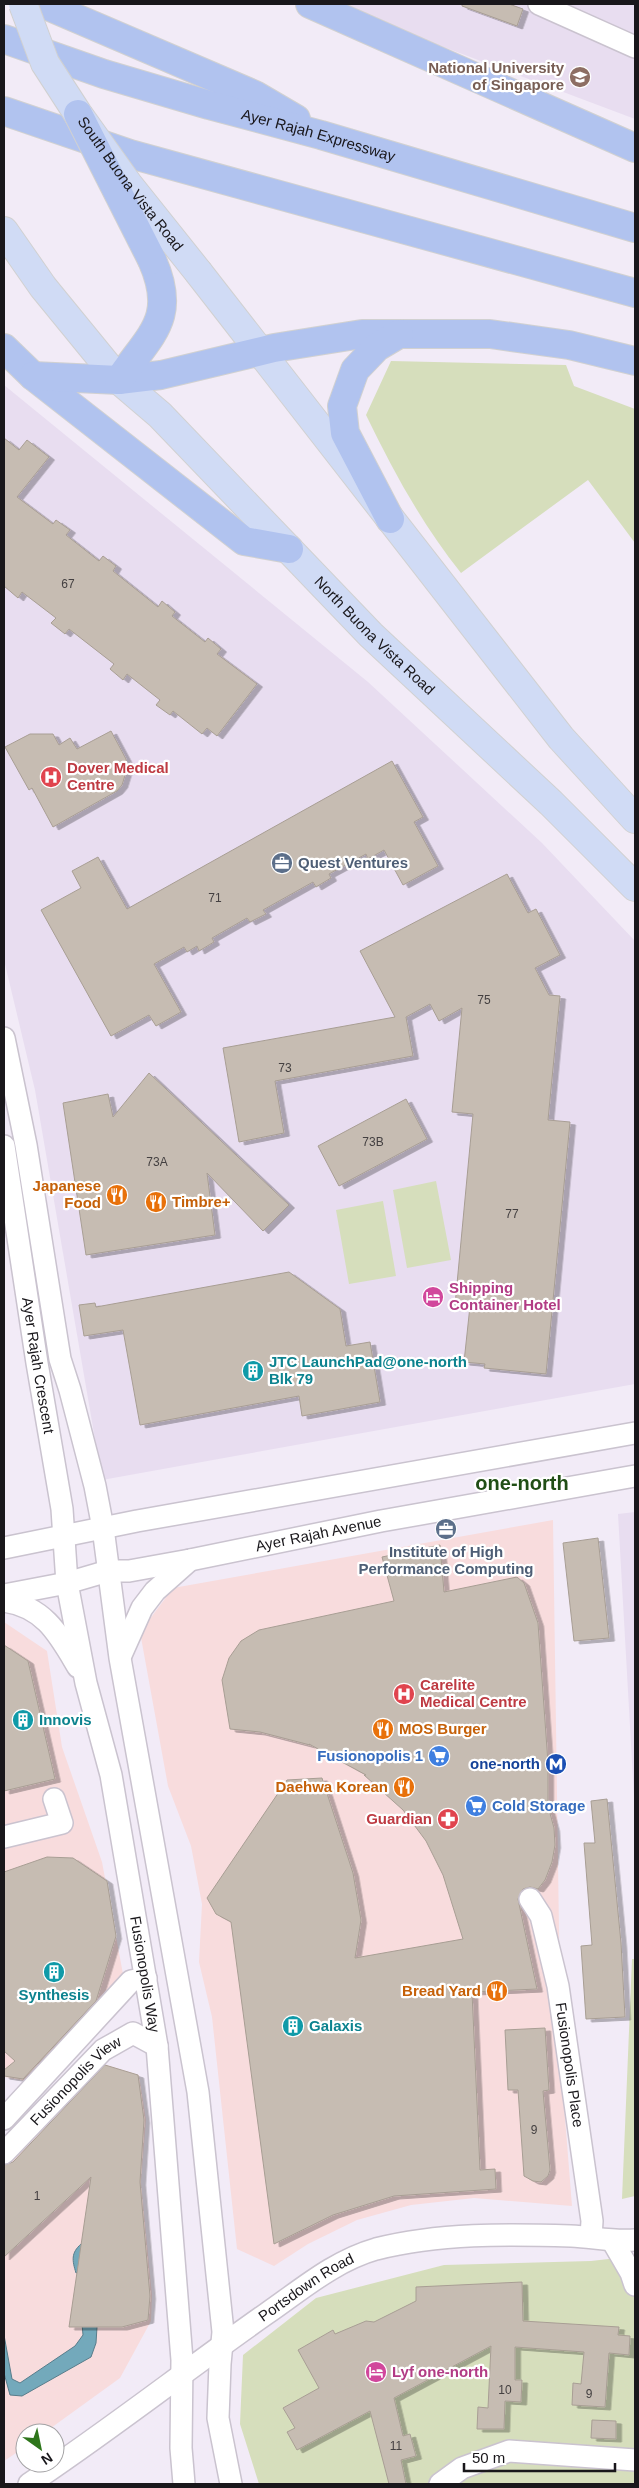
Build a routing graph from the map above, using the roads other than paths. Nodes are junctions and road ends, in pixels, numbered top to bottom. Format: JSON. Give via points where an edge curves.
{"nodes":[{"id":1,"x":23,"y":4,"type":"edge"},
{"id":2,"x":43,"y":4,"type":"edge"},
{"id":3,"x":310,"y":4,"type":"edge"},
{"id":4,"x":539,"y":4,"type":"edge"},
{"id":5,"x":4,"y":39,"type":"edge"},
{"id":6,"x":635,"y":47,"type":"edge"},
{"id":7,"x":4,"y":111,"type":"edge"},
{"id":8,"x":78,"y":114,"type":"junction"},
{"id":9,"x":321,"y":135,"type":"junction"},
{"id":10,"x":635,"y":148,"type":"edge"},
{"id":11,"x":635,"y":228,"type":"edge"},
{"id":12,"x":4,"y":231,"type":"edge"},
{"id":13,"x":635,"y":292,"type":"edge"},
{"id":14,"x":399,"y":334,"type":"junction"},
{"id":15,"x":4,"y":348,"type":"edge"},
{"id":16,"x":261,"y":351,"type":"junction"},
{"id":17,"x":635,"y":361,"type":"edge"},
{"id":18,"x":33,"y":376,"type":"junction"},
{"id":19,"x":119,"y":380,"type":"junction"},
{"id":20,"x":390,"y":519,"type":"junction"},
{"id":21,"x":289,"y":549,"type":"junction"},
{"id":22,"x":635,"y":819,"type":"edge"},
{"id":23,"x":635,"y":887,"type":"edge"},
{"id":24,"x":4,"y":1038,"type":"edge"},
{"id":25,"x":25,"y":1143,"type":"junction"},
{"id":26,"x":4,"y":1148,"type":"edge"},
{"id":27,"x":635,"y":1433,"type":"edge"},
{"id":28,"x":635,"y":1476,"type":"edge"},
{"id":29,"x":95,"y":1486,"type":"junction"},
{"id":30,"x":138,"y":1520,"type":"junction"},
{"id":31,"x":103,"y":1528,"type":"junction"},
{"id":32,"x":65,"y":1535,"type":"junction"},
{"id":33,"x":4,"y":1548,"type":"edge"},
{"id":34,"x":190,"y":1560,"type":"junction"},
{"id":35,"x":108,"y":1571,"type":"junction"},
{"id":36,"x":67,"y":1583,"type":"junction"},
{"id":37,"x":4,"y":1595,"type":"edge"},
{"id":38,"x":4,"y":1601,"type":"edge"},
{"id":39,"x":120,"y":1658,"type":"junction"},
{"id":40,"x":86,"y":1683,"type":"junction"},
{"id":41,"x":54,"y":1799,"type":"dead end"},
{"id":42,"x":4,"y":1838,"type":"edge"},
{"id":43,"x":530,"y":1899,"type":"dead end"},
{"id":44,"x":146,"y":1978,"type":"junction"},
{"id":45,"x":157,"y":2046,"type":"junction"},
{"id":46,"x":5,"y":2116,"type":"edge"},
{"id":47,"x":25,"y":2132,"type":"junction"},
{"id":48,"x":4,"y":2151,"type":"edge"},
{"id":49,"x":591,"y":2237,"type":"junction"},
{"id":50,"x":635,"y":2240,"type":"edge"},
{"id":51,"x":613,"y":2242,"type":"junction"},
{"id":52,"x":634,"y":2274,"type":"edge"},
{"id":53,"x":222,"y":2344,"type":"junction"},
{"id":54,"x":182,"y":2373,"type":"junction"},
{"id":55,"x":635,"y":2460,"type":"edge"},
{"id":56,"x":29,"y":2484,"type":"edge"},
{"id":57,"x":184,"y":2484,"type":"edge"},
{"id":58,"x":231,"y":2484,"type":"edge"},
{"id":59,"x":440,"y":2484,"type":"edge"}],
"edges":[{"from":1,"to":8,"type":"main road","name":"South Buona Vista Road","bridge":true,"via":[[46,63]]},
{"from":2,"to":9,"type":"highway","via":[[255,95]]},
{"from":3,"to":10,"type":"highway"},
{"from":4,"to":6,"type":"street"},
{"from":5,"to":9,"type":"highway","name":"Ayer Rajah Expressway","via":[[104,74]]},
{"from":7,"to":13,"type":"highway","via":[[130,154]]},
{"from":8,"to":16,"type":"main road","name":"South Buona Vista Road","bridge":true,"via":[[128,184]]},
{"from":8,"to":19,"type":"highway","bridge":true,"via":[[160,277],[163,305],[158,328]]},
{"from":9,"to":11,"type":"highway","name":"Ayer Rajah Expressway"},
{"from":12,"to":19,"type":"main road","via":[[43,287]]},
{"from":14,"to":16,"type":"highway","via":[[344,336]]},
{"from":14,"to":17,"type":"highway","via":[[490,334],[569,345]]},
{"from":14,"to":20,"type":"highway","via":[[377,346],[355,370],[342,406],[345,433]]},
{"from":15,"to":18,"type":"highway"},
{"from":16,"to":19,"type":"highway","via":[[161,376]]},
{"from":16,"to":20,"type":"main road"},
{"from":18,"to":19,"type":"highway"},
{"from":18,"to":21,"type":"highway","via":[[244,541]]},
{"from":19,"to":21,"type":"main road","name":"North Buona Vista Road","via":[[160,415]]},
{"from":20,"to":22,"type":"main road","via":[[561,738]]},
{"from":21,"to":23,"type":"main road","name":"North Buona Vista Road","via":[[371,635],[551,803]]},
{"from":24,"to":25,"type":"street","name":"Ayer Rajah Crescent"},
{"from":25,"to":26,"type":"street","name":"Ayer Rajah Crescent"},
{"from":25,"to":29,"type":"street","name":"Ayer Rajah Crescent","via":[[60,1359]]},
{"from":26,"to":32,"type":"street","name":"Ayer Rajah Crescent"},
{"from":27,"to":30,"type":"street"},
{"from":28,"to":34,"type":"street","name":"Ayer Rajah Avenue","via":[[381,1521]]},
{"from":29,"to":30,"type":"street","via":[[112,1506]]},
{"from":29,"to":31,"type":"street","name":"Ayer Rajah Crescent"},
{"from":30,"to":31,"type":"street"},
{"from":31,"to":32,"type":"street"},
{"from":31,"to":35,"type":"street","name":"Ayer Rajah Crescent"},
{"from":32,"to":33,"type":"street"},
{"from":32,"to":36,"type":"street","name":"Ayer Rajah Crescent"},
{"from":34,"to":35,"type":"street","name":"Ayer Rajah Avenue","via":[[129,1571]]},
{"from":34,"to":39,"type":"street","via":[[155,1591],[142,1608]]},
{"from":35,"to":36,"type":"street","name":"Ayer Rajah Avenue"},
{"from":35,"to":39,"type":"street","name":"Fusionopolis Way"},
{"from":36,"to":37,"type":"street","name":"Ayer Rajah Avenue"},
{"from":36,"to":40,"type":"street","name":"Fusionopolis Way"},
{"from":38,"to":40,"type":"street","via":[[36,1613],[56,1630]]},
{"from":39,"to":53,"type":"street","name":"Fusionopolis Way","via":[[198,2092]]},
{"from":40,"to":44,"type":"street","name":"Fusionopolis Way","via":[[111,1775]]},
{"from":41,"to":42,"type":"street","via":[[62,1823]]},
{"from":43,"to":49,"type":"street","name":"Fusionopolis Place","via":[[541,1916],[558,1986],[592,2221]]},
{"from":44,"to":45,"type":"street","name":"Fusionopolis Way"},
{"from":44,"to":46,"type":"street","name":"Fusionopolis View","via":[[131,1981]]},
{"from":45,"to":47,"type":"street","name":"Fusionopolis View","via":[[133,2033],[102,2050]]},
{"from":45,"to":54,"type":"street","name":"Fusionopolis Way","via":[[176,2260]]},
{"from":46,"to":47,"type":"street"},
{"from":47,"to":48,"type":"street","name":"Fusionopolis View"},
{"from":49,"to":51,"type":"street","name":"Portsdown Road"},
{"from":49,"to":53,"type":"street","name":"Portsdown Road","via":[[502,2235],[455,2238],[375,2250],[331,2268]]},
{"from":50,"to":51,"type":"street","name":"Portsdown Road"},
{"from":51,"to":52,"type":"street"},
{"from":53,"to":54,"type":"street","name":"Portsdown Road"},
{"from":53,"to":58,"type":"street","name":"Fusionopolis Way","via":[[218,2418]]},
{"from":54,"to":56,"type":"street","name":"Portsdown Road","via":[[110,2430]]},
{"from":54,"to":57,"type":"street","name":"Fusionopolis Way","via":[[180,2448]]},
{"from":55,"to":59,"type":"street","via":[[509,2452],[462,2468]]}]}
